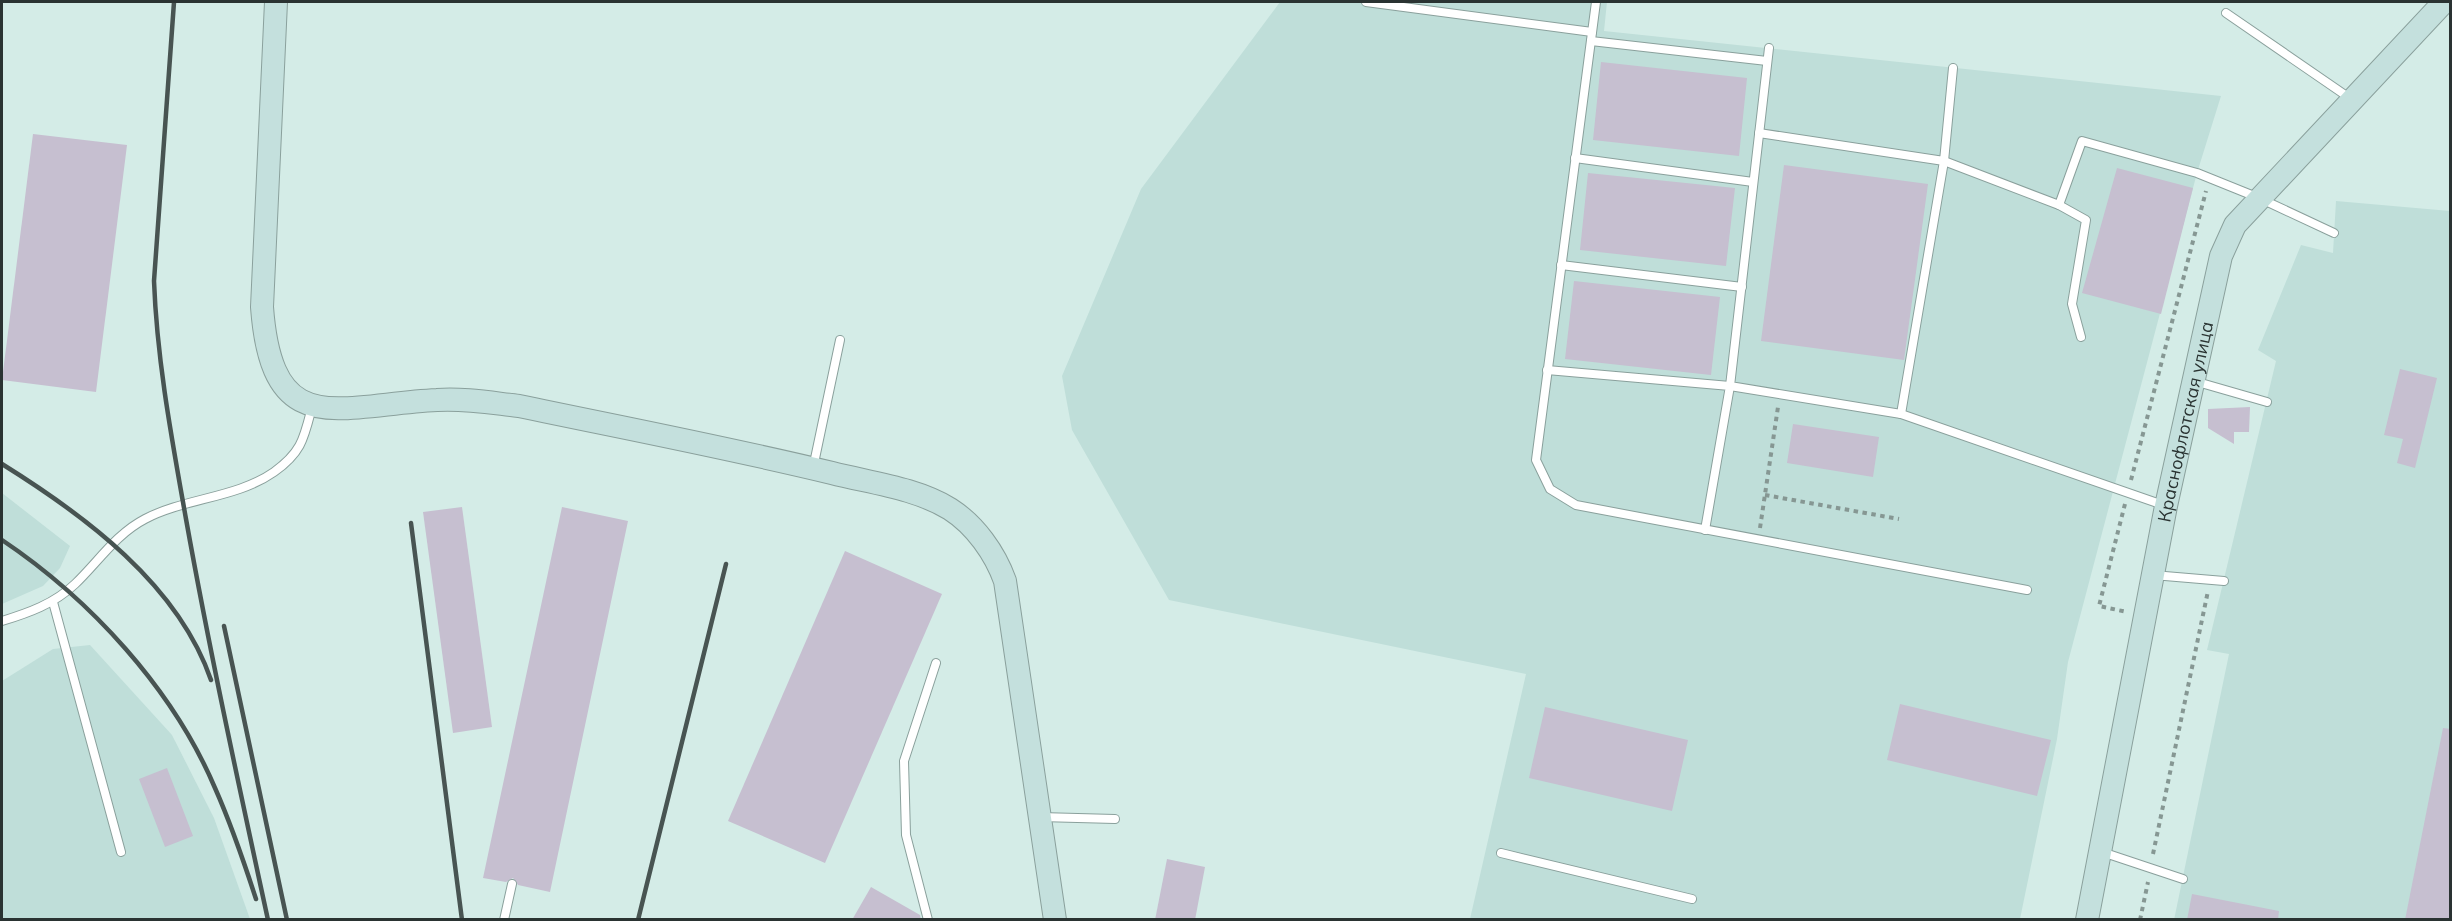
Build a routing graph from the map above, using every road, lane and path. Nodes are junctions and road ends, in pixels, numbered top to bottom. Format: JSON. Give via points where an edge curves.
{"nodes":[{"id":1,"x":276,"y":2,"type":"edge"},
{"id":2,"x":1366,"y":2,"type":"edge"},
{"id":3,"x":1596,"y":2,"type":"edge"},
{"id":4,"x":2444,"y":2,"type":"edge"},
{"id":5,"x":2226,"y":13,"type":"dead end"},
{"id":6,"x":1592,"y":37,"type":"junction"},
{"id":7,"x":1769,"y":48,"type":"dead end"},
{"id":8,"x":1767,"y":61,"type":"junction"},
{"id":9,"x":1953,"y":68,"type":"dead end"},
{"id":10,"x":2351,"y":99,"type":"junction"},
{"id":11,"x":1759,"y":133,"type":"junction"},
{"id":12,"x":1575,"y":158,"type":"junction"},
{"id":13,"x":1944,"y":160,"type":"junction"},
{"id":14,"x":2210,"y":178,"type":"junction"},
{"id":15,"x":1753,"y":182,"type":"junction"},
{"id":16,"x":2259,"y":198,"type":"junction"},
{"id":17,"x":2059,"y":206,"type":"junction"},
{"id":18,"x":2334,"y":233,"type":"dead end"},
{"id":19,"x":1561,"y":265,"type":"junction"},
{"id":20,"x":1742,"y":287,"type":"junction"},
{"id":21,"x":2081,"y":337,"type":"dead end"},
{"id":22,"x":840,"y":340,"type":"dead end"},
{"id":23,"x":1547,"y":370,"type":"junction"},
{"id":24,"x":2193,"y":381,"type":"junction"},
{"id":25,"x":1731,"y":386,"type":"junction"},
{"id":26,"x":1780,"y":394,"type":"junction"},
{"id":27,"x":2267,"y":402,"type":"dead end"},
{"id":28,"x":313,"y":407,"type":"junction"},
{"id":29,"x":1901,"y":414,"type":"junction"},
{"id":30,"x":813,"y":469,"type":"junction"},
{"id":31,"x":2128,"y":492,"type":"junction"},
{"id":32,"x":1765,"y":495,"type":"junction"},
{"id":33,"x":2166,"y":506,"type":"junction"},
{"id":34,"x":1899,"y":519,"type":"dead end"},
{"id":35,"x":1705,"y":530,"type":"junction"},
{"id":36,"x":1758,"y":540,"type":"junction"},
{"id":37,"x":2153,"y":575,"type":"junction"},
{"id":38,"x":2224,"y":581,"type":"dead end"},
{"id":39,"x":2209,"y":588,"type":"dead end"},
{"id":40,"x":2027,"y":590,"type":"dead end"},
{"id":41,"x":53,"y":602,"type":"junction"},
{"id":42,"x":2145,"y":616,"type":"junction"},
{"id":43,"x":2,"y":621,"type":"edge"},
{"id":44,"x":936,"y":663,"type":"dead end"},
{"id":45,"x":1040,"y":817,"type":"junction"},
{"id":46,"x":1115,"y":819,"type":"dead end"},
{"id":47,"x":121,"y":852,"type":"dead end"},
{"id":48,"x":2102,"y":852,"type":"junction"},
{"id":49,"x":1501,"y":853,"type":"dead end"},
{"id":50,"x":2150,"y":869,"type":"junction"},
{"id":51,"x":2183,"y":879,"type":"dead end"},
{"id":52,"x":512,"y":884,"type":"dead end"},
{"id":53,"x":1692,"y":899,"type":"dead end"},
{"id":54,"x":504,"y":920,"type":"edge"},
{"id":55,"x":928,"y":920,"type":"edge"},
{"id":56,"x":1055,"y":920,"type":"edge"},
{"id":57,"x":2087,"y":920,"type":"edge"},
{"id":58,"x":2140,"y":920,"type":"edge"}],
"edges":[{"from":1,"to":28,"type":"street","via":[[262,307],[264,336],[278,380],[291,396]]},
{"from":2,"to":6,"type":"lane"},
{"from":3,"to":6,"type":"lane"},
{"from":4,"to":10,"type":"street","name":"Краснофлотская улица"},
{"from":5,"to":10,"type":"lane"},
{"from":6,"to":8,"type":"lane"},
{"from":6,"to":12,"type":"lane"},
{"from":7,"to":8,"type":"lane"},
{"from":8,"to":11,"type":"lane"},
{"from":9,"to":13,"type":"lane"},
{"from":10,"to":16,"type":"street","name":"Краснофлотская улица"},
{"from":11,"to":13,"type":"lane"},
{"from":11,"to":15,"type":"lane"},
{"from":12,"to":15,"type":"lane"},
{"from":12,"to":19,"type":"lane"},
{"from":13,"to":17,"type":"lane"},
{"from":13,"to":29,"type":"lane"},
{"from":14,"to":16,"type":"lane"},
{"from":14,"to":17,"type":"lane","via":[[2082,141]]},
{"from":14,"to":31,"type":"path"},
{"from":15,"to":20,"type":"lane"},
{"from":16,"to":18,"type":"lane"},
{"from":16,"to":24,"type":"street","name":"Краснофлотская улица","via":[[2235,225],[2221,256]]},
{"from":17,"to":21,"type":"lane","via":[[2086,220],[2072,304]]},
{"from":19,"to":20,"type":"lane"},
{"from":19,"to":23,"type":"lane"},
{"from":20,"to":25,"type":"lane"},
{"from":22,"to":30,"type":"lane"},
{"from":23,"to":25,"type":"lane"},
{"from":23,"to":35,"type":"lane","via":[[1536,460],[1550,489],[1576,505]]},
{"from":24,"to":27,"type":"lane"},
{"from":24,"to":33,"type":"street","name":"Краснофлотская улица"},
{"from":25,"to":26,"type":"lane"},
{"from":25,"to":35,"type":"lane"},
{"from":26,"to":29,"type":"lane"},
{"from":26,"to":32,"type":"path"},
{"from":28,"to":30,"type":"street","via":[[365,408],[438,400],[519,406]]},
{"from":28,"to":41,"type":"lane","via":[[301,447],[276,471],[259,482],[146,519],[123,533]]},
{"from":29,"to":31,"type":"lane"},
{"from":30,"to":45,"type":"street","via":[[926,497],[952,510],[998,562],[1010,604]]},
{"from":31,"to":33,"type":"lane"},
{"from":31,"to":42,"type":"path","via":[[2099,606]]},
{"from":32,"to":34,"type":"path"},
{"from":32,"to":36,"type":"path"},
{"from":33,"to":37,"type":"street","name":"Краснофлотская улица"},
{"from":35,"to":36,"type":"lane"},
{"from":36,"to":40,"type":"lane"},
{"from":37,"to":38,"type":"lane"},
{"from":37,"to":42,"type":"street","name":"Краснофлотская улица"},
{"from":39,"to":50,"type":"path"},
{"from":41,"to":43,"type":"lane"},
{"from":41,"to":47,"type":"lane"},
{"from":42,"to":48,"type":"street","name":"Краснофлотская улица"},
{"from":44,"to":55,"type":"lane","via":[[904,761],[906,835]]},
{"from":45,"to":46,"type":"lane"},
{"from":45,"to":56,"type":"street"},
{"from":48,"to":50,"type":"lane"},
{"from":48,"to":57,"type":"street","name":"Краснофлотская улица"},
{"from":49,"to":53,"type":"lane"},
{"from":50,"to":51,"type":"lane"},
{"from":50,"to":58,"type":"path"},
{"from":52,"to":54,"type":"lane"}]}
